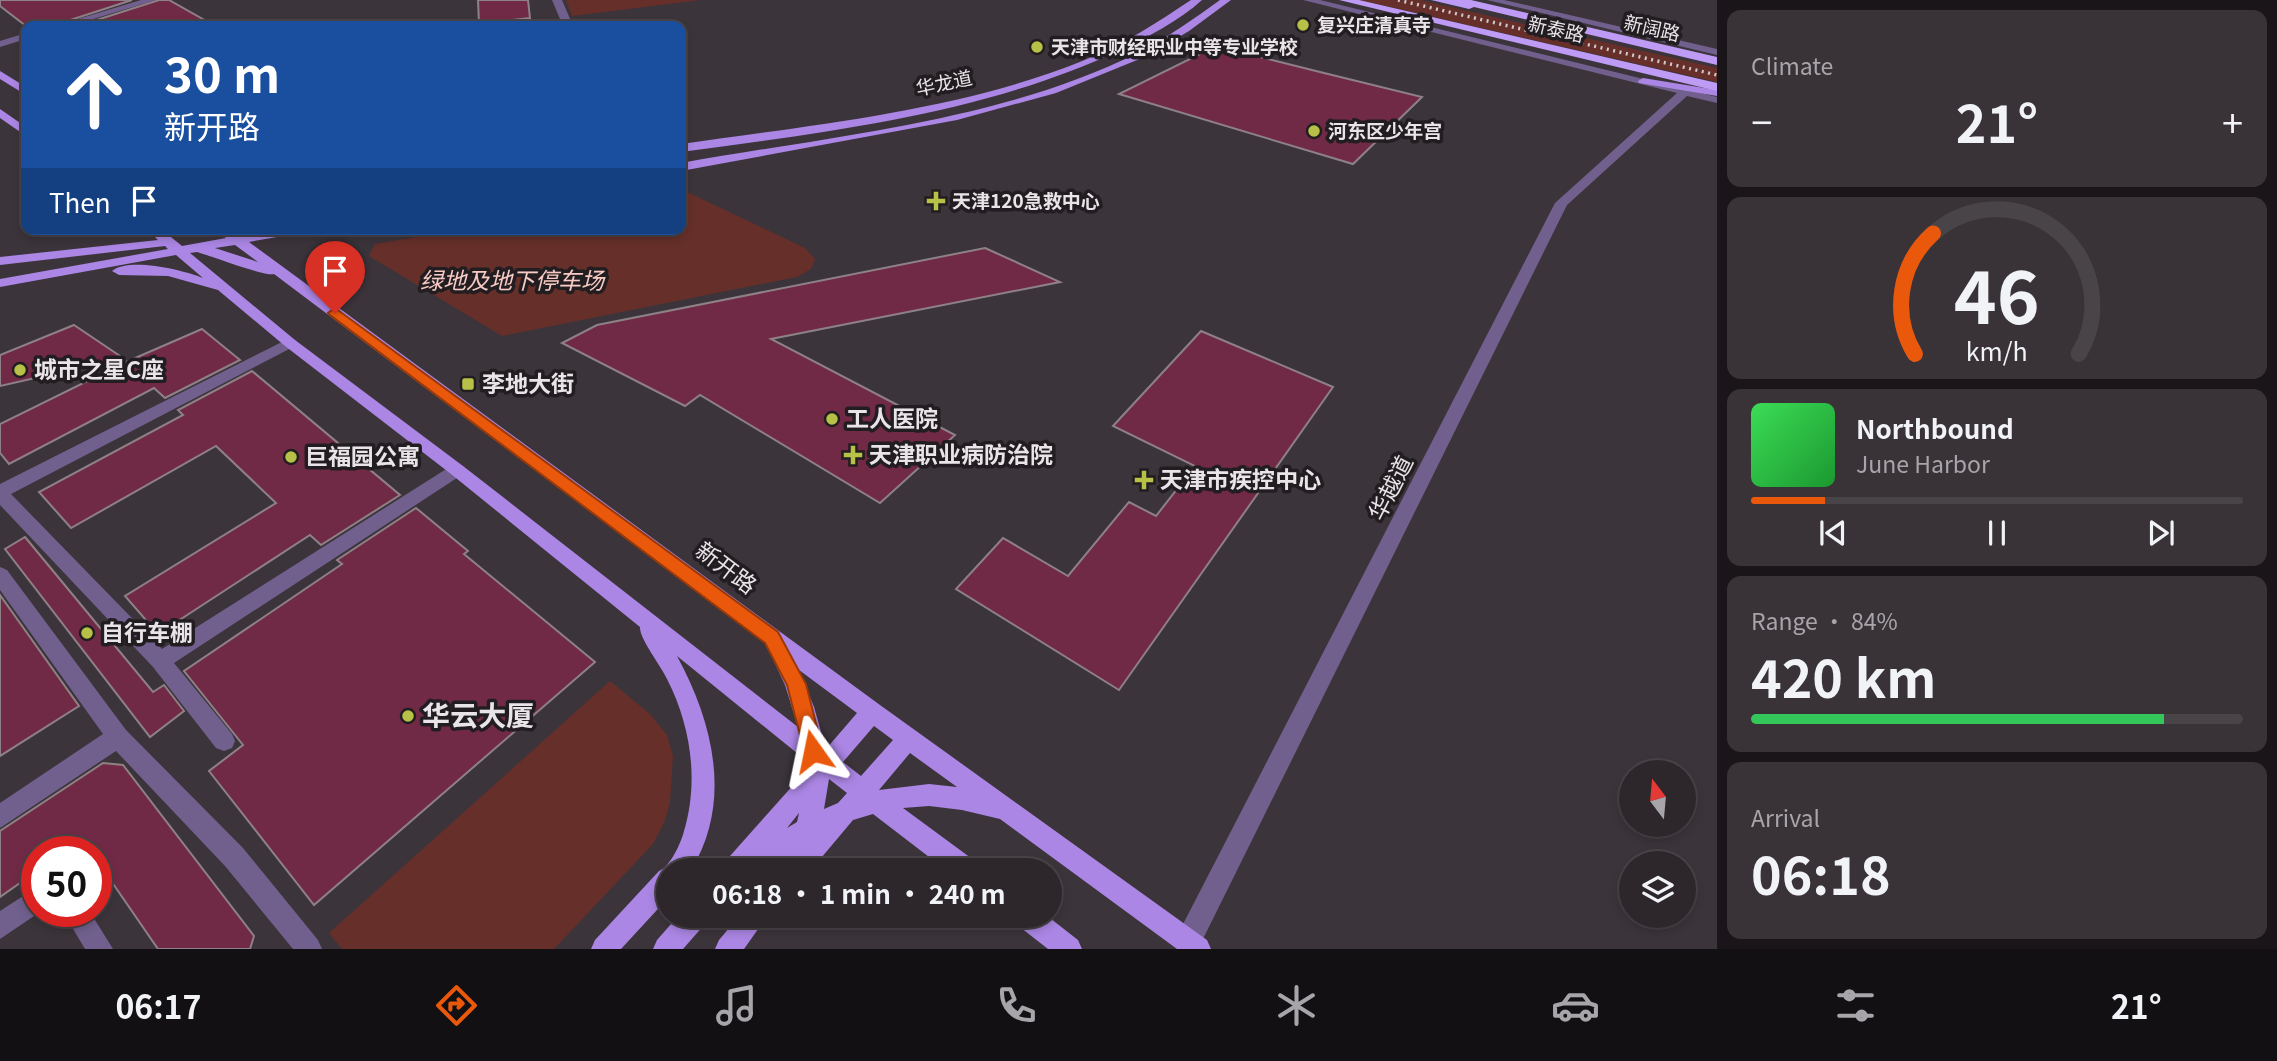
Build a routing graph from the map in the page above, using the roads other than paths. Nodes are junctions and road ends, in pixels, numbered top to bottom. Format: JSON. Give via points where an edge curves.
{"nodes":[{"id":1,"x":151,"y":0,"type":"edge"},
{"id":2,"x":557,"y":0,"type":"edge"},
{"id":3,"x":1197,"y":0,"type":"edge"},
{"id":4,"x":1226,"y":0,"type":"edge"},
{"id":5,"x":1308,"y":0,"type":"edge"},
{"id":6,"x":1345,"y":0,"type":"edge"},
{"id":7,"x":1437,"y":0,"type":"edge"},
{"id":8,"x":1457,"y":0,"type":"edge"},
{"id":9,"x":1480,"y":0,"type":"edge"},
{"id":10,"x":1492,"y":0,"type":"edge"},
{"id":11,"x":1527,"y":9,"type":"junction"},
{"id":12,"x":1506,"y":12,"type":"junction"},
{"id":13,"x":78,"y":21,"type":"edge"},
{"id":14,"x":566,"y":21,"type":"edge"},
{"id":15,"x":21,"y":38,"type":"edge"},
{"id":16,"x":0,"y":44,"type":"edge"},
{"id":17,"x":1717,"y":52,"type":"edge"},
{"id":18,"x":1717,"y":61,"type":"edge"},
{"id":19,"x":0,"y":74,"type":"edge"},
{"id":20,"x":1643,"y":81,"type":"junction"},
{"id":21,"x":1717,"y":87,"type":"edge"},
{"id":22,"x":21,"y":89,"type":"edge"},
{"id":23,"x":1684,"y":93,"type":"junction"},
{"id":24,"x":1717,"y":93,"type":"edge"},
{"id":25,"x":1717,"y":100,"type":"edge"},
{"id":26,"x":0,"y":112,"type":"edge"},
{"id":27,"x":21,"y":128,"type":"edge"},
{"id":28,"x":686,"y":147,"type":"edge"},
{"id":29,"x":686,"y":166,"type":"edge"},
{"id":30,"x":133,"y":235,"type":"edge"},
{"id":31,"x":230,"y":235,"type":"edge"},
{"id":32,"x":265,"y":235,"type":"edge"},
{"id":33,"x":236,"y":240,"type":"junction"},
{"id":34,"x":173,"y":241,"type":"edge"},
{"id":35,"x":194,"y":247,"type":"junction"},
{"id":36,"x":0,"y":261,"type":"edge"},
{"id":37,"x":291,"y":280,"type":"junction"},
{"id":38,"x":0,"y":283,"type":"edge"},
{"id":39,"x":0,"y":292,"type":"edge"},
{"id":40,"x":236,"y":298,"type":"junction"},
{"id":41,"x":290,"y":342,"type":"junction"},
{"id":42,"x":457,"y":470,"type":"junction"},
{"id":43,"x":0,"y":493,"type":"edge"},
{"id":44,"x":0,"y":575,"type":"edge"},
{"id":45,"x":637,"y":612,"type":"junction"},
{"id":46,"x":772,"y":637,"type":"junction"},
{"id":47,"x":160,"y":661,"type":"junction"},
{"id":48,"x":872,"y":712,"type":"junction"},
{"id":49,"x":118,"y":737,"type":"junction"},
{"id":50,"x":909,"y":738,"type":"junction"},
{"id":51,"x":224,"y":741,"type":"dead end"},
{"id":52,"x":819,"y":764,"type":"junction"},
{"id":53,"x":861,"y":800,"type":"junction"},
{"id":54,"x":0,"y":817,"type":"edge"},
{"id":55,"x":1017,"y":817,"type":"junction"},
{"id":56,"x":807,"y":827,"type":"junction"},
{"id":57,"x":684,"y":858,"type":"edge"},
{"id":58,"x":745,"y":858,"type":"edge"},
{"id":59,"x":762,"y":858,"type":"edge"},
{"id":60,"x":787,"y":858,"type":"edge"},
{"id":61,"x":806,"y":858,"type":"edge"},
{"id":62,"x":947,"y":858,"type":"edge"},
{"id":63,"x":656,"y":893,"type":"edge"},
{"id":64,"x":21,"y":911,"type":"edge"},
{"id":65,"x":0,"y":926,"type":"edge"},
{"id":66,"x":85,"y":927,"type":"edge"},
{"id":67,"x":685,"y":928,"type":"edge"},
{"id":68,"x":745,"y":928,"type":"edge"},
{"id":69,"x":1042,"y":928,"type":"edge"},
{"id":70,"x":1193,"y":945,"type":"edge"},
{"id":71,"x":100,"y":949,"type":"edge"},
{"id":72,"x":309,"y":949,"type":"edge"},
{"id":73,"x":604,"y":949,"type":"edge"},
{"id":74,"x":666,"y":949,"type":"edge"},
{"id":75,"x":728,"y":949,"type":"edge"},
{"id":76,"x":1069,"y":949,"type":"edge"}],
"edges":[{"from":1,"to":13,"type":"street"},
{"from":2,"to":14,"type":"street"},
{"from":3,"to":28,"type":"main road","name":"华龙道","via":[[1124,46],[1011,87],[895,113]]},
{"from":4,"to":29,"type":"main road","via":[[1158,48],[1034,97],[952,118]]},
{"from":5,"to":20,"type":"street"},
{"from":6,"to":21,"type":"highway","name":"新泰路"},
{"from":7,"to":12,"type":"highway"},
{"from":8,"to":12,"type":"highway","name":"新阔路"},
{"from":9,"to":11,"type":"street"},
{"from":10,"to":11,"type":"street"},
{"from":11,"to":17,"type":"street"},
{"from":12,"to":18,"type":"highway","name":"新阔路"},
{"from":15,"to":16,"type":"street"},
{"from":19,"to":22,"type":"main road"},
{"from":20,"to":23,"type":"street"},
{"from":20,"to":24,"type":"main road"},
{"from":23,"to":25,"type":"street"},
{"from":23,"to":70,"type":"street","name":"华越道","via":[[1561,203]]},
{"from":26,"to":27,"type":"main road"},
{"from":30,"to":36,"type":"main road"},
{"from":31,"to":33,"type":"main road","name":"新开路"},
{"from":32,"to":33,"type":"main road"},
{"from":33,"to":35,"type":"main road"},
{"from":33,"to":37,"type":"main road","name":"新开路"},
{"from":34,"to":35,"type":"main road"},
{"from":34,"to":36,"type":"main road"},
{"from":34,"to":38,"type":"main road"},
{"from":34,"to":40,"type":"main road"},
{"from":35,"to":37,"type":"main road"},
{"from":37,"to":46,"type":"main road","name":"新开路"},
{"from":39,"to":40,"type":"main road","via":[[139,269],[182,273]]},
{"from":40,"to":41,"type":"main road"},
{"from":41,"to":42,"type":"main road"},
{"from":41,"to":43,"type":"street"},
{"from":42,"to":45,"type":"main road"},
{"from":42,"to":47,"type":"street"},
{"from":43,"to":47,"type":"street"},
{"from":44,"to":49,"type":"street"},
{"from":45,"to":52,"type":"main road"},
{"from":45,"to":57,"type":"main road","via":[[674,667],[701,749],[701,810]]},
{"from":46,"to":48,"type":"main road","name":"新开路"},
{"from":46,"to":52,"type":"main road","via":[[796,684]]},
{"from":47,"to":51,"type":"street"},
{"from":48,"to":50,"type":"main road","name":"新开路"},
{"from":48,"to":52,"type":"main road"},
{"from":49,"to":54,"type":"street"},
{"from":49,"to":72,"type":"street","via":[[234,857]]},
{"from":50,"to":53,"type":"main road"},
{"from":50,"to":55,"type":"main road","name":"新开路"},
{"from":52,"to":53,"type":"main road"},
{"from":52,"to":56,"type":"main road"},
{"from":52,"to":58,"type":"main road"},
{"from":53,"to":55,"type":"main road","via":[[945,797],[981,803]]},
{"from":53,"to":56,"type":"main road"},
{"from":53,"to":61,"type":"main road"},
{"from":53,"to":62,"type":"main road"},
{"from":55,"to":70,"type":"main road","name":"新开路"},
{"from":56,"to":59,"type":"main road"},
{"from":56,"to":60,"type":"main road"},
{"from":63,"to":73,"type":"main road"},
{"from":64,"to":65,"type":"street"},
{"from":66,"to":71,"type":"street"},
{"from":67,"to":74,"type":"main road"},
{"from":68,"to":75,"type":"main road"},
{"from":69,"to":76,"type":"main road"}]}
